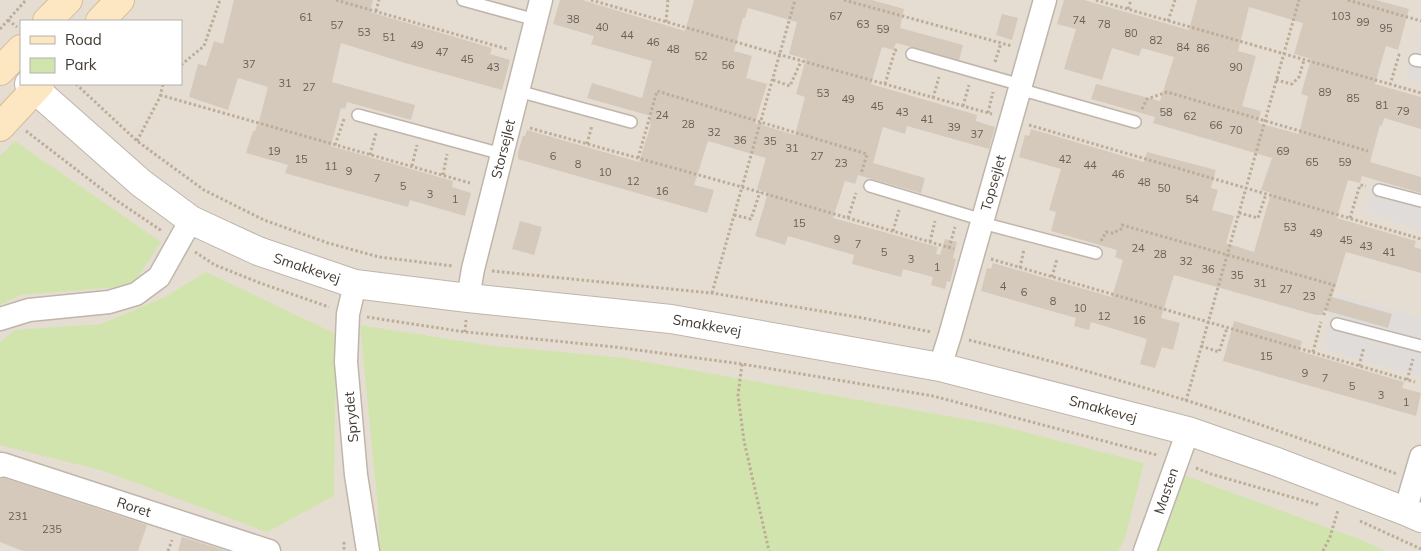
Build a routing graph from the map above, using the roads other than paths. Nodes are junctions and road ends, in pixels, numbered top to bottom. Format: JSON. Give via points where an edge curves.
{"nodes":[{"id":1,"x":68,"y":0,"type":"edge"},
{"id":2,"x":120,"y":0,"type":"edge"},
{"id":3,"x":463,"y":0,"type":"edge"},
{"id":4,"x":1044,"y":0,"type":"edge"},
{"id":5,"x":538,"y":10,"type":"edge"},
{"id":6,"x":48,"y":20,"type":"edge"},
{"id":7,"x":101,"y":20,"type":"edge"},
{"id":8,"x":912,"y":54,"type":"road end"},
{"id":9,"x":20,"y":79,"type":"edge"},
{"id":10,"x":34,"y":85,"type":"edge"},
{"id":11,"x":1020,"y":87,"type":"junction"},
{"id":12,"x":518,"y":91,"type":"junction"},
{"id":13,"x":358,"y":114,"type":"road end"},
{"id":14,"x":4,"y":122,"type":"edge"},
{"id":15,"x":631,"y":122,"type":"dead end"},
{"id":16,"x":1135,"y":122,"type":"road end"},
{"id":17,"x":502,"y":154,"type":"junction"},
{"id":18,"x":864,"y":185,"type":"road end"},
{"id":19,"x":1379,"y":190,"type":"road end"},
{"id":20,"x":1421,"y":201,"type":"edge"},
{"id":21,"x":982,"y":221,"type":"junction"},
{"id":22,"x":185,"y":231,"type":"junction"},
{"id":23,"x":1096,"y":253,"type":"road end"},
{"id":24,"x":355,"y":284,"type":"junction"},
{"id":25,"x":468,"y":298,"type":"junction"},
{"id":26,"x":0,"y":319,"type":"edge"},
{"id":27,"x":1337,"y":324,"type":"road end"},
{"id":28,"x":1419,"y":346,"type":"edge"},
{"id":29,"x":940,"y":366,"type":"junction"},
{"id":30,"x":1188,"y":431,"type":"junction"},
{"id":31,"x":1421,"y":457,"type":"edge"},
{"id":32,"x":0,"y":466,"type":"edge"},
{"id":33,"x":1413,"y":514,"type":"edge"},
{"id":34,"x":269,"y":551,"type":"edge"},
{"id":35,"x":368,"y":551,"type":"edge"},
{"id":36,"x":1145,"y":551,"type":"edge"}],
"edges":[{"from":1,"to":6,"type":"main road"},
{"from":2,"to":7,"type":"main road"},
{"from":3,"to":5,"type":"lane"},
{"from":4,"to":11,"type":"street","name":"Topsejlet"},
{"from":5,"to":12,"type":"street","name":"Storsejlet"},
{"from":8,"to":11,"type":"lane"},
{"from":9,"to":14,"type":"main road"},
{"from":10,"to":22,"type":"street","name":"Smakkevej","via":[[141,183]]},
{"from":11,"to":16,"type":"lane"},
{"from":11,"to":21,"type":"street","name":"Topsejlet"},
{"from":12,"to":15,"type":"lane"},
{"from":12,"to":17,"type":"street","name":"Storsejlet"},
{"from":13,"to":17,"type":"lane"},
{"from":17,"to":25,"type":"street","name":"Storsejlet"},
{"from":18,"to":21,"type":"lane"},
{"from":19,"to":20,"type":"lane"},
{"from":21,"to":23,"type":"lane"},
{"from":21,"to":29,"type":"street","name":"Topsejlet"},
{"from":22,"to":24,"type":"street","name":"Smakkevej","via":[[258,251]]},
{"from":22,"to":26,"type":"street","via":[[159,278],[136,294],[109,302],[29,310]]},
{"from":24,"to":25,"type":"street","name":"Smakkevej"},
{"from":24,"to":35,"type":"street","name":"Sprydet","via":[[348,314],[346,362],[356,475]]},
{"from":25,"to":29,"type":"street","name":"Smakkevej","via":[[671,319]]},
{"from":27,"to":28,"type":"lane"},
{"from":29,"to":30,"type":"street","name":"Smakkevej"},
{"from":30,"to":33,"type":"street","name":"Smakkevej"},
{"from":30,"to":36,"type":"street","name":"Masten"},
{"from":31,"to":33,"type":"street","via":[[1414,481]]},
{"from":32,"to":34,"type":"street","name":"Roret","via":[[2,464]]}]}
